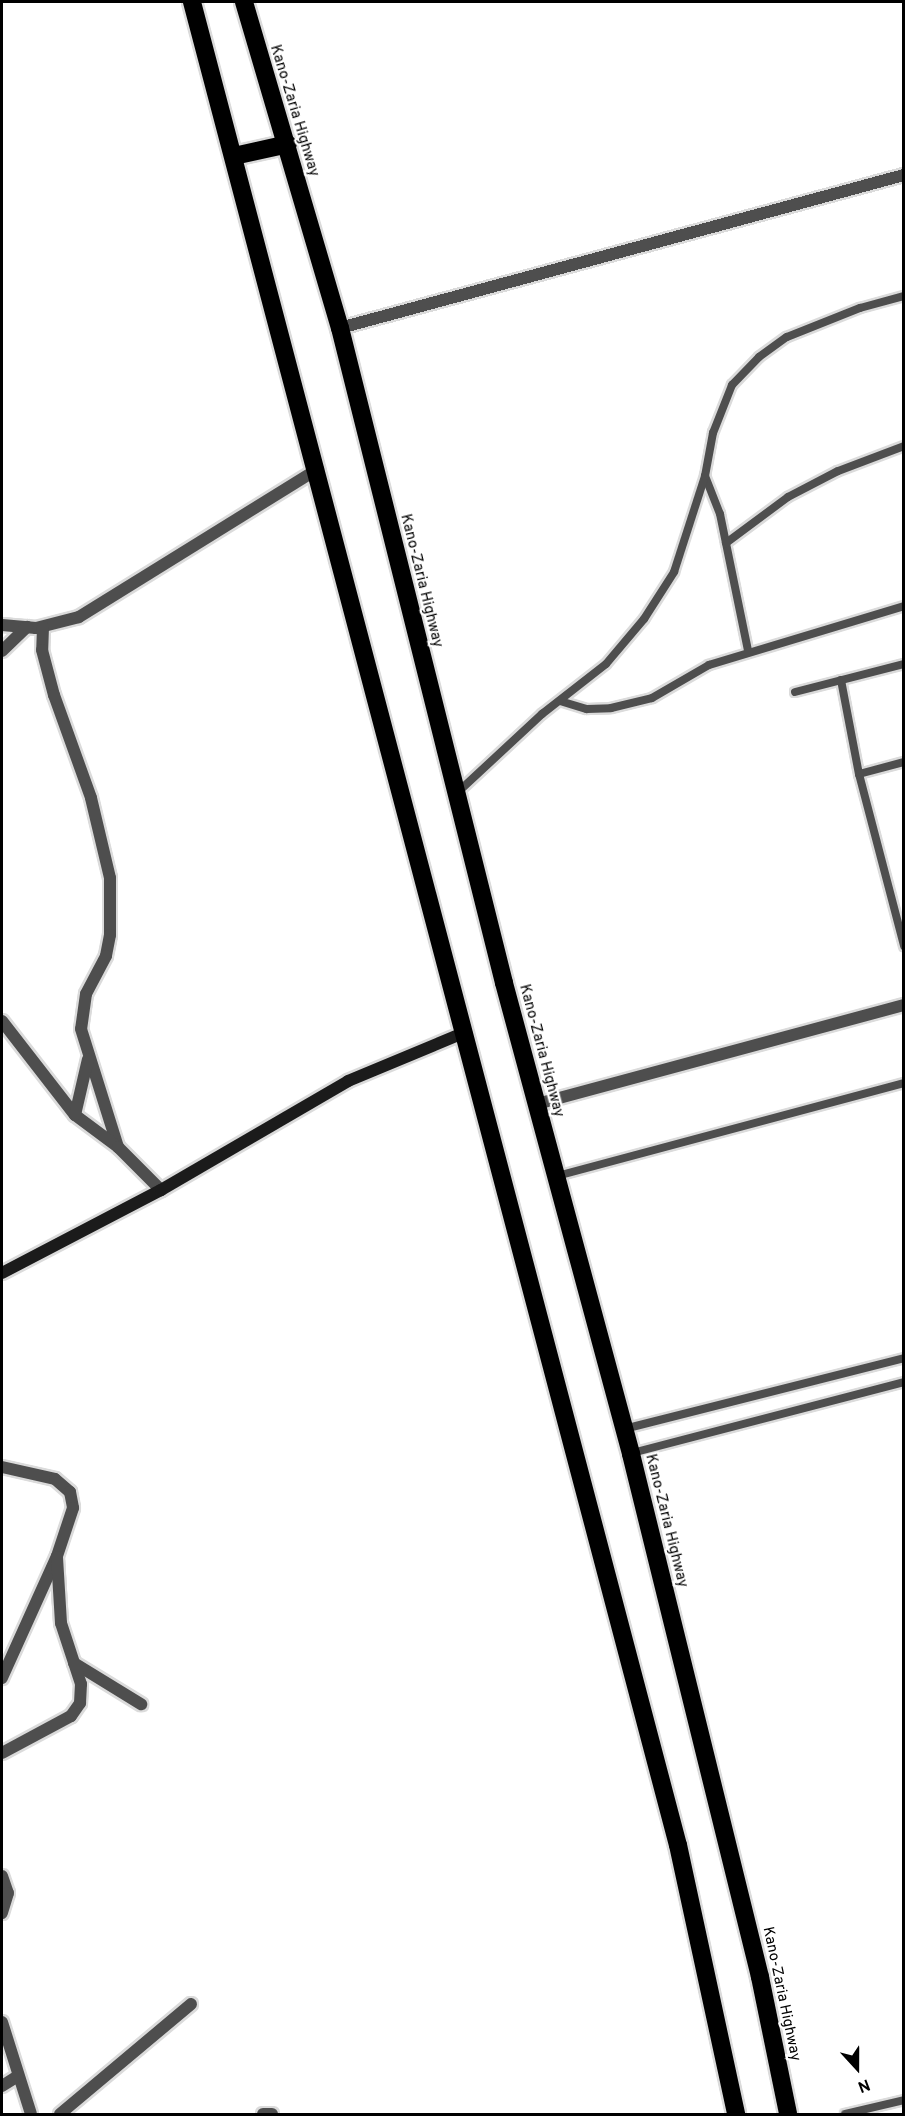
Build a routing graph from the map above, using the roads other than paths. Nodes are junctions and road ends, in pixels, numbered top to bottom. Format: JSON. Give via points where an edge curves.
{"nodes":[{"id":1,"x":192,"y":2,"type":"edge"},
{"id":2,"x":244,"y":2,"type":"edge"},
{"id":3,"x":288,"y":144,"type":"junction"},
{"id":4,"x":234,"y":156,"type":"junction"},
{"id":5,"x":903,"y":175,"type":"edge"},
{"id":6,"x":903,"y":296,"type":"edge"},
{"id":7,"x":340,"y":328,"type":"junction"},
{"id":8,"x":903,"y":446,"type":"edge"},
{"id":9,"x":318,"y":469,"type":"junction"},
{"id":10,"x":705,"y":476,"type":"junction"},
{"id":11,"x":726,"y":543,"type":"junction"},
{"id":12,"x":903,"y":606,"type":"edge"},
{"id":13,"x":2,"y":625,"type":"edge"},
{"id":14,"x":27,"y":627,"type":"junction"},
{"id":15,"x":43,"y":627,"type":"junction"},
{"id":16,"x":2,"y":651,"type":"edge"},
{"id":17,"x":748,"y":651,"type":"junction"},
{"id":18,"x":903,"y":664,"type":"edge"},
{"id":19,"x":841,"y":680,"type":"junction"},
{"id":20,"x":795,"y":692,"type":"dead end"},
{"id":21,"x":560,"y":701,"type":"junction"},
{"id":22,"x":903,"y":762,"type":"edge"},
{"id":23,"x":859,"y":774,"type":"junction"},
{"id":24,"x":457,"y":793,"type":"junction"},
{"id":25,"x":900,"y":918,"type":"edge"},
{"id":26,"x":903,"y":946,"type":"edge"},
{"id":27,"x":903,"y":1005,"type":"edge"},
{"id":28,"x":2,"y":1022,"type":"edge"},
{"id":29,"x":466,"y":1032,"type":"junction"},
{"id":30,"x":88,"y":1059,"type":"junction"},
{"id":31,"x":903,"y":1083,"type":"edge"},
{"id":32,"x":537,"y":1104,"type":"junction"},
{"id":33,"x":75,"y":1115,"type":"junction"},
{"id":34,"x":118,"y":1147,"type":"junction"},
{"id":35,"x":556,"y":1176,"type":"junction"},
{"id":36,"x":161,"y":1190,"type":"junction"},
{"id":37,"x":2,"y":1273,"type":"edge"},
{"id":38,"x":903,"y":1358,"type":"edge"},
{"id":39,"x":903,"y":1382,"type":"edge"},
{"id":40,"x":624,"y":1429,"type":"junction"},
{"id":41,"x":631,"y":1454,"type":"junction"},
{"id":42,"x":2,"y":1467,"type":"edge"},
{"id":43,"x":57,"y":1556,"type":"junction"},
{"id":44,"x":74,"y":1663,"type":"junction"},
{"id":45,"x":2,"y":1678,"type":"edge"},
{"id":46,"x":141,"y":1704,"type":"dead end"},
{"id":47,"x":2,"y":1753,"type":"edge"},
{"id":48,"x":2,"y":1876,"type":"edge"},
{"id":49,"x":2,"y":1913,"type":"edge"},
{"id":50,"x":190,"y":2004,"type":"dead end"},
{"id":51,"x":2,"y":2022,"type":"edge"},
{"id":52,"x":18,"y":2076,"type":"junction"},
{"id":53,"x":2,"y":2086,"type":"edge"},
{"id":54,"x":903,"y":2100,"type":"edge"},
{"id":55,"x":31,"y":2115,"type":"edge"},
{"id":56,"x":60,"y":2115,"type":"edge"},
{"id":57,"x":263,"y":2115,"type":"edge"},
{"id":58,"x":272,"y":2115,"type":"edge"},
{"id":59,"x":736,"y":2115,"type":"edge"},
{"id":60,"x":788,"y":2115,"type":"edge"},
{"id":61,"x":846,"y":2115,"type":"edge"}],
"edges":[{"from":1,"to":4,"type":"highway"},
{"from":2,"to":3,"type":"highway","name":"Kano-Zaria Highway"},
{"from":3,"to":4,"type":"highway"},
{"from":3,"to":7,"type":"highway","name":"Kano-Zaria Highway"},
{"from":4,"to":9,"type":"highway"},
{"from":5,"to":7,"type":"street"},
{"from":6,"to":10,"type":"lane","via":[[860,308],[787,337],[759,357],[732,385],[713,433]]},
{"from":7,"to":24,"type":"highway","name":"Kano-Zaria Highway"},
{"from":8,"to":11,"type":"lane","via":[[838,471],[788,497]]},
{"from":9,"to":15,"type":"street","via":[[242,513],[95,609]]},
{"from":9,"to":29,"type":"highway"},
{"from":10,"to":11,"type":"lane"},
{"from":10,"to":21,"type":"lane","via":[[674,572],[644,619],[606,664]]},
{"from":11,"to":17,"type":"lane"},
{"from":12,"to":17,"type":"lane"},
{"from":13,"to":14,"type":"street"},
{"from":14,"to":15,"type":"street"},
{"from":14,"to":16,"type":"street"},
{"from":15,"to":30,"type":"street","via":[[45,661],[99,825],[112,897],[106,956],[81,1011]]},
{"from":17,"to":21,"type":"lane","via":[[709,665],[652,698],[611,708],[586,709]]},
{"from":18,"to":19,"type":"lane"},
{"from":19,"to":20,"type":"lane"},
{"from":19,"to":23,"type":"lane"},
{"from":21,"to":24,"type":"lane"},
{"from":22,"to":23,"type":"lane"},
{"from":23,"to":25,"type":"lane"},
{"from":24,"to":32,"type":"highway","name":"Kano-Zaria Highway"},
{"from":25,"to":26,"type":"lane"},
{"from":27,"to":32,"type":"street"},
{"from":28,"to":33,"type":"street"},
{"from":29,"to":36,"type":"street","via":[[348,1081]]},
{"from":29,"to":59,"type":"highway","via":[[678,1845]]},
{"from":30,"to":33,"type":"street"},
{"from":30,"to":34,"type":"street"},
{"from":31,"to":35,"type":"lane"},
{"from":32,"to":35,"type":"highway","name":"Kano-Zaria Highway"},
{"from":33,"to":34,"type":"street"},
{"from":34,"to":36,"type":"street"},
{"from":35,"to":40,"type":"highway","name":"Kano-Zaria Highway"},
{"from":36,"to":37,"type":"street"},
{"from":38,"to":40,"type":"lane"},
{"from":39,"to":41,"type":"lane"},
{"from":40,"to":41,"type":"highway","name":"Kano-Zaria Highway"},
{"from":41,"to":60,"type":"highway","name":"Kano-Zaria Highway","via":[[760,1977]]},
{"from":42,"to":43,"type":"street","via":[[55,1479],[70,1492],[73,1508]]},
{"from":43,"to":44,"type":"street","via":[[61,1623]]},
{"from":43,"to":45,"type":"street"},
{"from":44,"to":46,"type":"street"},
{"from":44,"to":47,"type":"street","via":[[81,1684],[77,1710]]},
{"from":48,"to":49,"type":"street","via":[[8,1893]]},
{"from":50,"to":56,"type":"street"},
{"from":51,"to":52,"type":"street"},
{"from":52,"to":53,"type":"street"},
{"from":52,"to":55,"type":"street"},
{"from":54,"to":61,"type":"lane"},
{"from":57,"to":58,"type":"street"}]}
